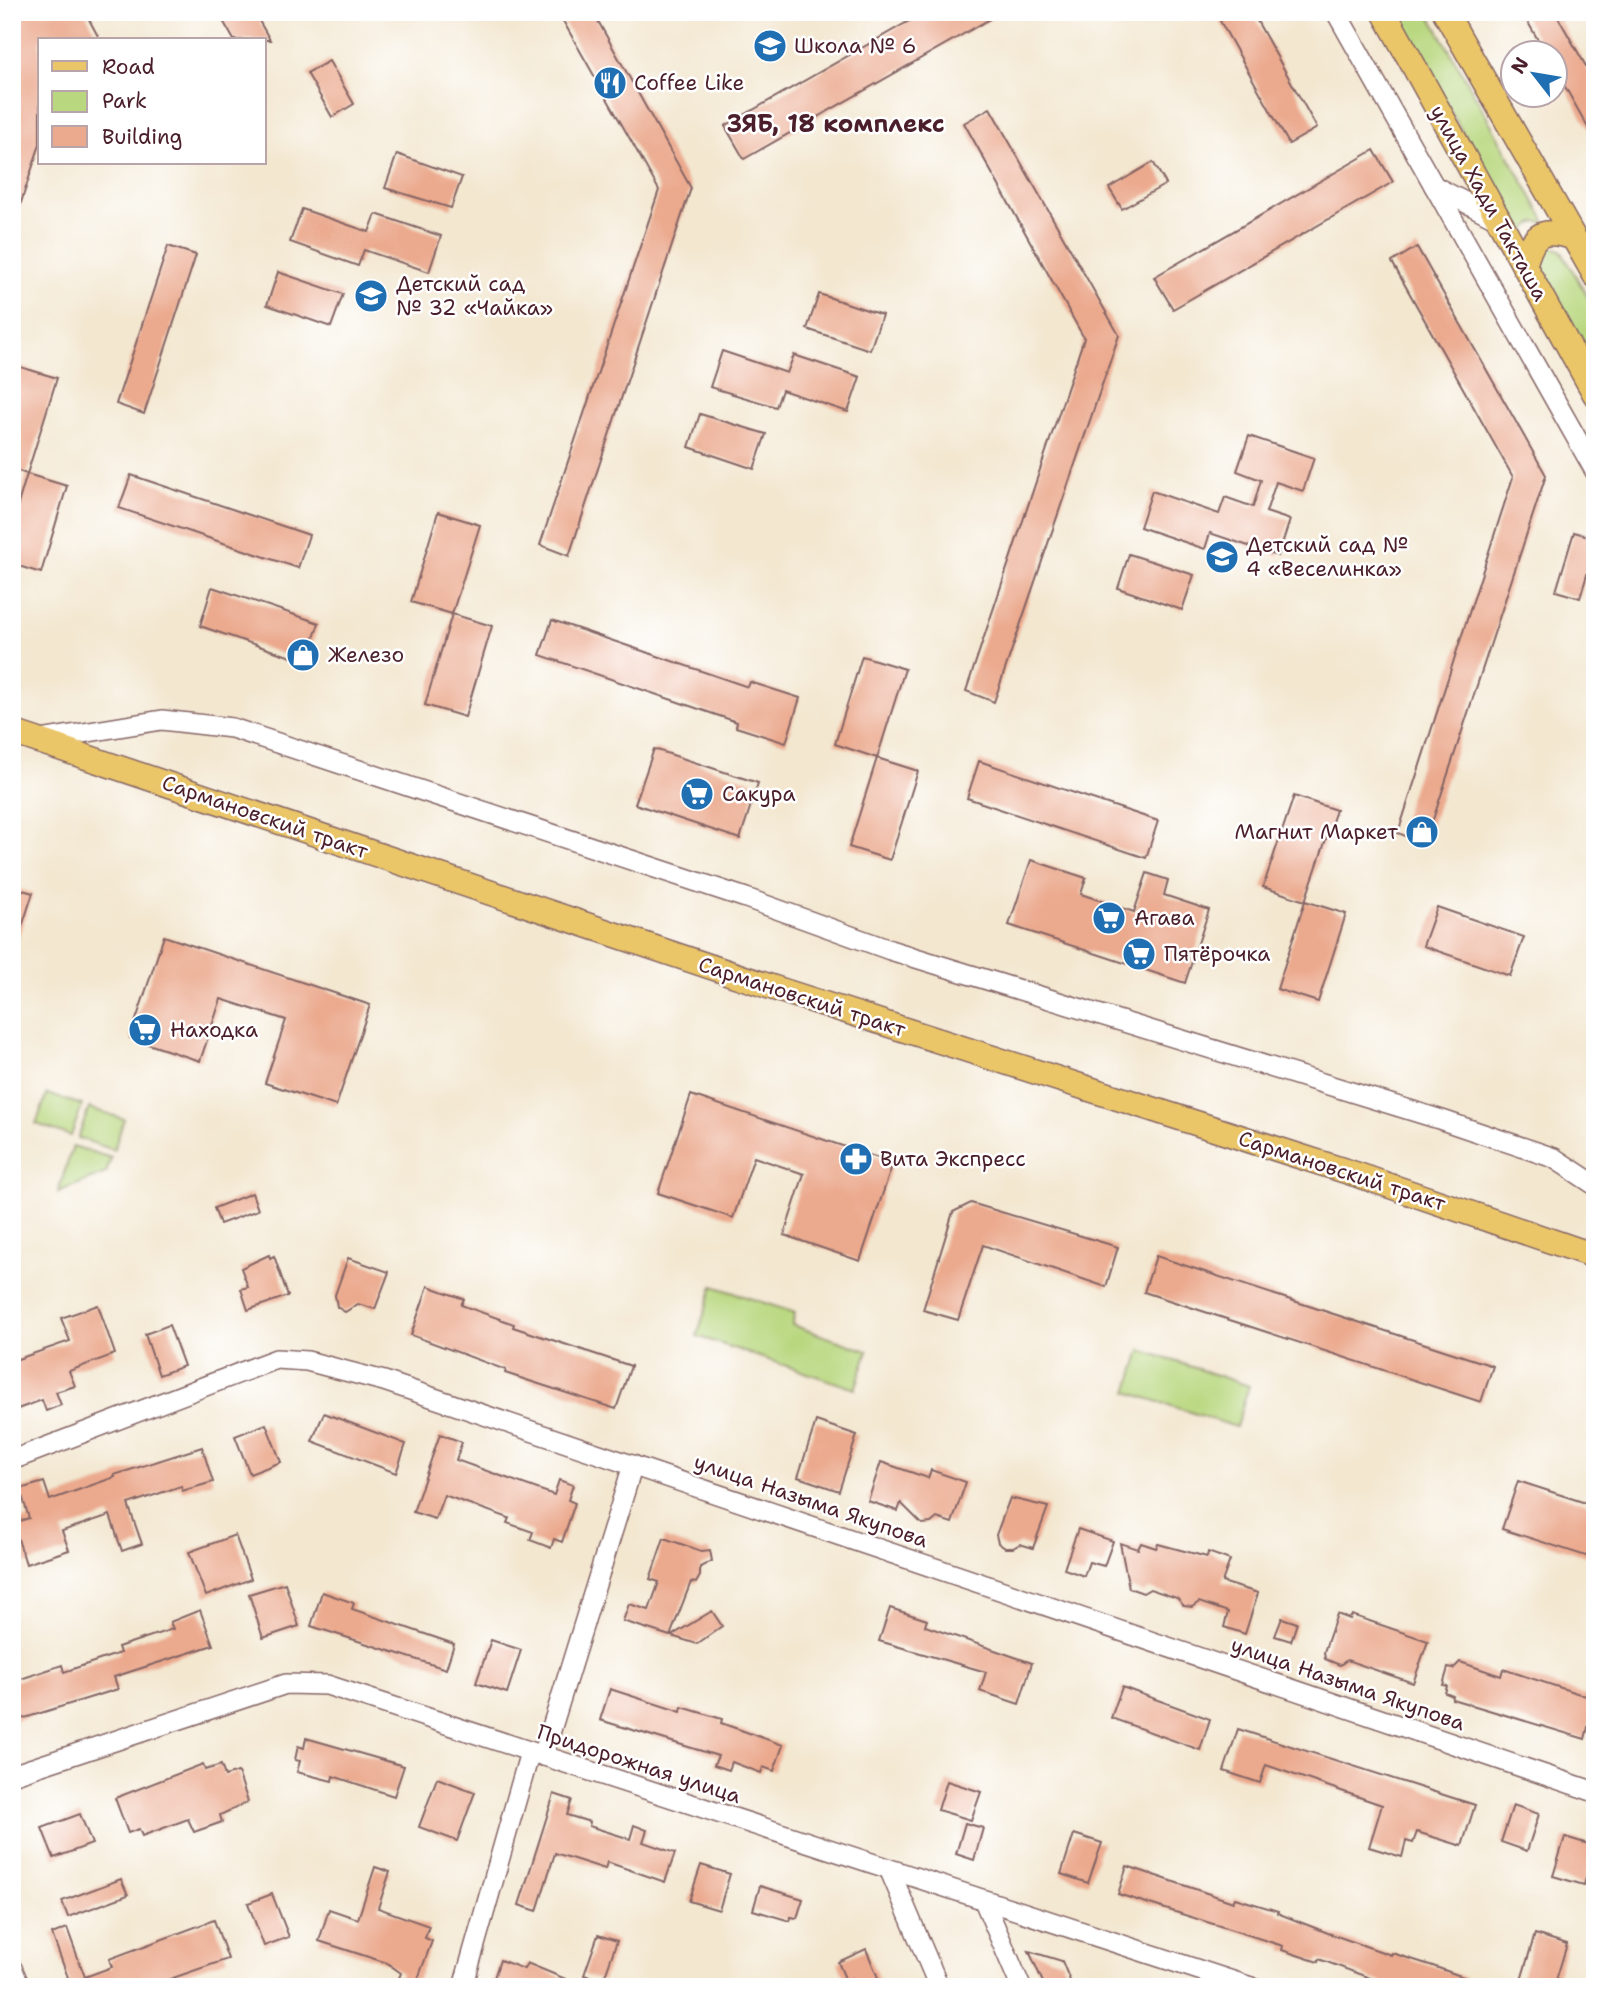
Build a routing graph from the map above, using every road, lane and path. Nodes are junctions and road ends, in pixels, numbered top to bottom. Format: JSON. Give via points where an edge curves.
{"nodes":[{"id":1,"x":1336,"y":12,"type":"edge"},
{"id":2,"x":1384,"y":12,"type":"edge"},
{"id":3,"x":1445,"y":12,"type":"edge"},
{"id":4,"x":1433,"y":185,"type":"junction"},
{"id":5,"x":1499,"y":220,"type":"junction"},
{"id":6,"x":1572,"y":237,"type":"junction"},
{"id":7,"x":1524,"y":266,"type":"junction"},
{"id":8,"x":1595,"y":275,"type":"edge"},
{"id":9,"x":1595,"y":394,"type":"edge"},
{"id":10,"x":1595,"y":471,"type":"edge"},
{"id":11,"x":12,"y":732,"type":"edge"},
{"id":12,"x":38,"y":741,"type":"junction"},
{"id":13,"x":1595,"y":1185,"type":"edge"},
{"id":14,"x":1595,"y":1256,"type":"edge"},
{"id":15,"x":12,"y":1460,"type":"edge"},
{"id":16,"x":633,"y":1465,"type":"junction"},
{"id":17,"x":536,"y":1754,"type":"junction"},
{"id":18,"x":12,"y":1775,"type":"edge"},
{"id":19,"x":1595,"y":1792,"type":"edge"},
{"id":20,"x":890,"y":1871,"type":"junction"},
{"id":21,"x":984,"y":1901,"type":"junction"},
{"id":22,"x":12,"y":1968,"type":"edge"},
{"id":23,"x":20,"y":1987,"type":"edge"},
{"id":24,"x":463,"y":1987,"type":"edge"},
{"id":25,"x":939,"y":1987,"type":"edge"},
{"id":26,"x":1021,"y":1987,"type":"edge"},
{"id":27,"x":1251,"y":1987,"type":"edge"}],
"edges":[{"from":1,"to":4,"type":"street"},
{"from":2,"to":5,"type":"main road","name":"улица Хади Такташа"},
{"from":3,"to":6,"type":"main road"},
{"from":4,"to":5,"type":"street"},
{"from":4,"to":10,"type":"street"},
{"from":5,"to":7,"type":"main road","name":"улица Хади Такташа"},
{"from":6,"to":7,"type":"main road","via":[[1552,232],[1538,236]]},
{"from":6,"to":8,"type":"main road"},
{"from":7,"to":9,"type":"main road","name":"улица Хади Такташа"},
{"from":11,"to":12,"type":"main road","name":"Сармановский тракт"},
{"from":12,"to":13,"type":"street","via":[[162,720],[232,728],[890,950],[1554,1158]]},
{"from":12,"to":14,"type":"main road","name":"Сармановский тракт"},
{"from":15,"to":16,"type":"street","name":"улица Назыма Якупова","via":[[276,1359],[307,1361],[384,1381]]},
{"from":16,"to":17,"type":"street"},
{"from":16,"to":19,"type":"street","name":"улица Назыма Якупова"},
{"from":17,"to":18,"type":"street","name":"Придорожная улица","via":[[327,1685],[286,1684]]},
{"from":17,"to":20,"type":"street","name":"Придорожная улица"},
{"from":17,"to":24,"type":"street"},
{"from":20,"to":21,"type":"street","name":"Придорожная улица"},
{"from":20,"to":25,"type":"street"},
{"from":21,"to":26,"type":"street"},
{"from":21,"to":27,"type":"street","name":"Придорожная улица"},
{"from":22,"to":23,"type":"street"}]}
